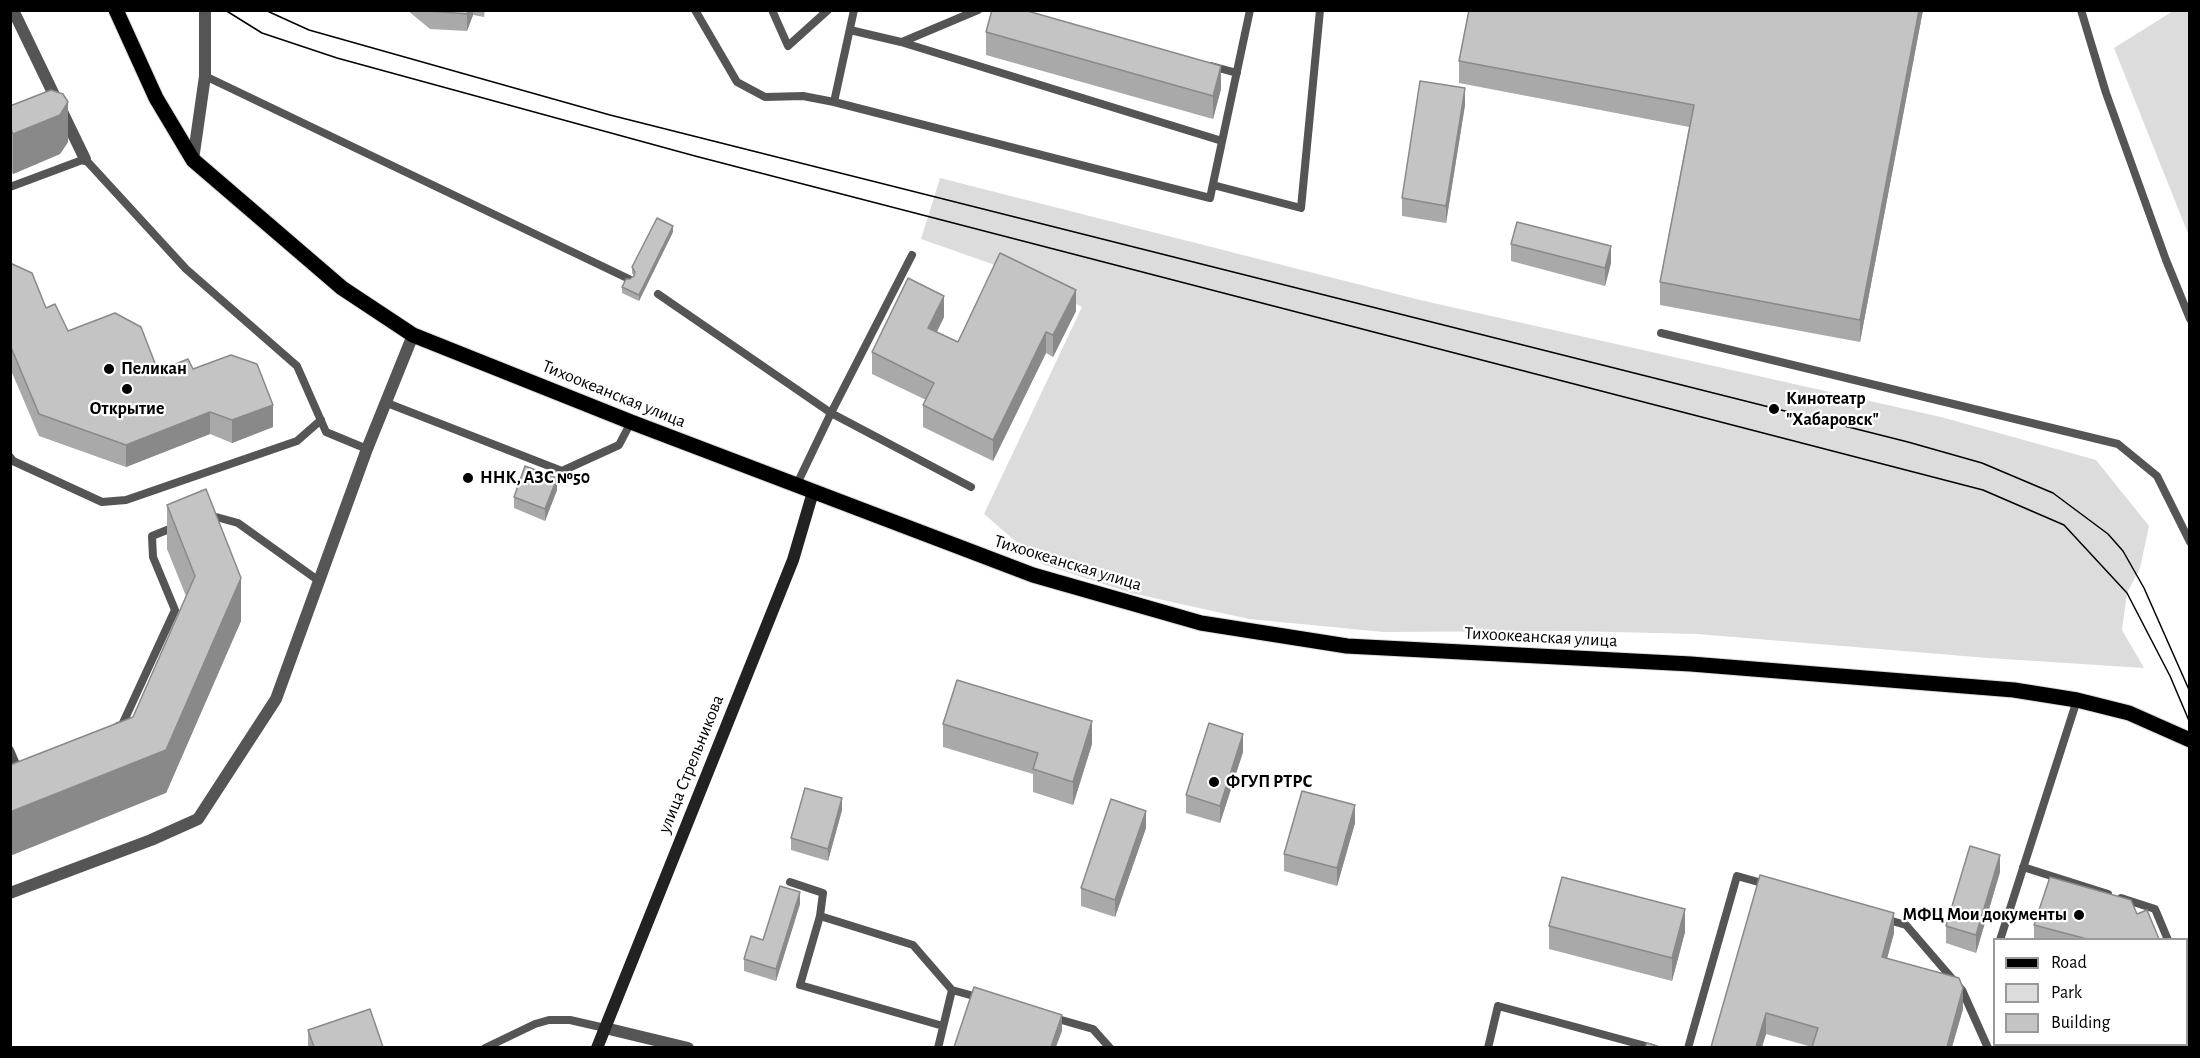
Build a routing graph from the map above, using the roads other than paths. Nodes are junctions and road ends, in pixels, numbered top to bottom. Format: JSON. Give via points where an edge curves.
{"nodes":[{"id":1,"x":13,"y":10,"type":"edge"},
{"id":2,"x":116,"y":10,"type":"edge"},
{"id":3,"x":205,"y":10,"type":"edge"},
{"id":4,"x":695,"y":10,"type":"edge"},
{"id":5,"x":772,"y":10,"type":"edge"},
{"id":6,"x":828,"y":10,"type":"edge"},
{"id":7,"x":854,"y":10,"type":"edge"},
{"id":8,"x":978,"y":10,"type":"edge"},
{"id":9,"x":1250,"y":10,"type":"edge"},
{"id":10,"x":1320,"y":10,"type":"edge"},
{"id":11,"x":2081,"y":10,"type":"edge"},
{"id":12,"x":850,"y":30,"type":"junction"},
{"id":13,"x":901,"y":42,"type":"junction"},
{"id":14,"x":1202,"y":63,"type":"edge"},
{"id":15,"x":1236,"y":73,"type":"junction"},
{"id":16,"x":205,"y":76,"type":"junction"},
{"id":17,"x":834,"y":102,"type":"junction"},
{"id":18,"x":1222,"y":141,"type":"junction"},
{"id":19,"x":85,"y":159,"type":"junction"},
{"id":20,"x":193,"y":160,"type":"junction"},
{"id":21,"x":1213,"y":184,"type":"junction"},
{"id":22,"x":10,"y":187,"type":"edge"},
{"id":23,"x":912,"y":255,"type":"dead end"},
{"id":24,"x":629,"y":279,"type":"edge"},
{"id":25,"x":658,"y":294,"type":"dead end"},
{"id":26,"x":2190,"y":319,"type":"edge"},
{"id":27,"x":1661,"y":333,"type":"dead end"},
{"id":28,"x":413,"y":335,"type":"junction"},
{"id":29,"x":387,"y":403,"type":"junction"},
{"id":30,"x":831,"y":413,"type":"junction"},
{"id":31,"x":321,"y":420,"type":"junction"},
{"id":32,"x":631,"y":422,"type":"junction"},
{"id":33,"x":368,"y":449,"type":"junction"},
{"id":34,"x":10,"y":456,"type":"edge"},
{"id":35,"x":796,"y":486,"type":"junction"},
{"id":36,"x":971,"y":487,"type":"dead end"},
{"id":37,"x":813,"y":492,"type":"junction"},
{"id":38,"x":194,"y":519,"type":"edge"},
{"id":39,"x":184,"y":523,"type":"edge"},
{"id":40,"x":2190,"y":542,"type":"edge"},
{"id":41,"x":320,"y":581,"type":"junction"},
{"id":42,"x":2077,"y":700,"type":"junction"},
{"id":43,"x":112,"y":729,"type":"edge"},
{"id":44,"x":2190,"y":741,"type":"edge"},
{"id":45,"x":10,"y":750,"type":"edge"},
{"id":46,"x":27,"y":760,"type":"edge"},
{"id":47,"x":13,"y":766,"type":"edge"},
{"id":48,"x":2023,"y":867,"type":"junction"},
{"id":49,"x":790,"y":882,"type":"dead end"},
{"id":50,"x":1782,"y":889,"type":"edge"},
{"id":51,"x":10,"y":893,"type":"edge"},
{"id":52,"x":1872,"y":915,"type":"edge"},
{"id":53,"x":820,"y":916,"type":"junction"},
{"id":54,"x":2000,"y":938,"type":"edge"},
{"id":55,"x":2168,"y":938,"type":"edge"},
{"id":56,"x":952,"y":990,"type":"junction"},
{"id":57,"x":996,"y":1002,"type":"edge"},
{"id":58,"x":1039,"y":1014,"type":"edge"},
{"id":59,"x":944,"y":1026,"type":"junction"},
{"id":60,"x":605,"y":1028,"type":"junction"},
{"id":61,"x":485,"y":1047,"type":"edge"},
{"id":62,"x":597,"y":1047,"type":"edge"},
{"id":63,"x":682,"y":1047,"type":"edge"},
{"id":64,"x":938,"y":1047,"type":"edge"},
{"id":65,"x":1110,"y":1047,"type":"edge"},
{"id":66,"x":1488,"y":1047,"type":"edge"},
{"id":67,"x":1653,"y":1047,"type":"edge"},
{"id":68,"x":1688,"y":1047,"type":"edge"},
{"id":69,"x":1988,"y":1047,"type":"edge"}],
"edges":[{"from":1,"to":19,"type":"street"},
{"from":2,"to":20,"type":"main road","name":"Тихоокеанская улица","via":[[156,98]]},
{"from":3,"to":16,"type":"street"},
{"from":4,"to":17,"type":"lane","via":[[737,82],[765,97],[803,96]]},
{"from":5,"to":6,"type":"lane","via":[[788,46]]},
{"from":7,"to":12,"type":"lane"},
{"from":8,"to":13,"type":"lane"},
{"from":9,"to":15,"type":"lane"},
{"from":10,"to":21,"type":"lane","via":[[1301,208]]},
{"from":11,"to":26,"type":"lane","via":[[2106,93]]},
{"from":12,"to":13,"type":"lane"},
{"from":12,"to":17,"type":"lane"},
{"from":13,"to":18,"type":"lane"},
{"from":14,"to":15,"type":"lane"},
{"from":15,"to":18,"type":"lane"},
{"from":16,"to":20,"type":"street"},
{"from":16,"to":24,"type":"lane"},
{"from":17,"to":21,"type":"lane","via":[[1210,198]]},
{"from":18,"to":21,"type":"lane"},
{"from":19,"to":22,"type":"lane"},
{"from":19,"to":31,"type":"lane","via":[[186,269],[297,366]]},
{"from":20,"to":28,"type":"main road","name":"Тихоокеанская улица","via":[[342,288]]},
{"from":23,"to":30,"type":"lane"},
{"from":25,"to":30,"type":"lane"},
{"from":27,"to":40,"type":"lane","via":[[2118,444],[2157,476]]},
{"from":28,"to":29,"type":"street"},
{"from":28,"to":32,"type":"main road","name":"Тихоокеанская улица"},
{"from":29,"to":32,"type":"lane","via":[[562,471],[619,445]]},
{"from":29,"to":33,"type":"street"},
{"from":30,"to":35,"type":"lane"},
{"from":30,"to":36,"type":"lane"},
{"from":31,"to":33,"type":"lane","via":[[326,432]]},
{"from":31,"to":34,"type":"lane","via":[[297,441],[126,500],[102,502]]},
{"from":32,"to":35,"type":"main road","name":"Тихоокеанская улица"},
{"from":33,"to":41,"type":"street"},
{"from":35,"to":37,"type":"main road","name":"Тихоокеанская улица"},
{"from":37,"to":42,"type":"main road","name":"Тихоокеанская улица","via":[[1033,576],[1201,623],[1347,646],[1690,664],[2014,690]]},
{"from":37,"to":60,"type":"street","name":"улица Стрельникова","via":[[793,560]]},
{"from":38,"to":41,"type":"lane","via":[[205,514],[238,523]]},
{"from":39,"to":43,"type":"lane","via":[[152,536],[153,557],[175,610],[122,724]]},
{"from":41,"to":51,"type":"street","via":[[276,699],[198,819]]},
{"from":42,"to":44,"type":"main road","name":"Тихоокеанская улица","via":[[2129,713]]},
{"from":42,"to":48,"type":"lane"},
{"from":45,"to":47,"type":"lane"},
{"from":46,"to":47,"type":"lane"},
{"from":48,"to":54,"type":"lane"},
{"from":48,"to":55,"type":"lane","via":[[2155,909]]},
{"from":49,"to":53,"type":"lane","via":[[823,893]]},
{"from":50,"to":68,"type":"lane","via":[[1737,876]]},
{"from":52,"to":69,"type":"lane","via":[[1906,925],[1962,990]]},
{"from":53,"to":56,"type":"lane","via":[[913,945]]},
{"from":53,"to":59,"type":"lane","via":[[800,985]]},
{"from":56,"to":57,"type":"lane"},
{"from":56,"to":59,"type":"lane"},
{"from":58,"to":65,"type":"lane","via":[[1093,1029]]},
{"from":59,"to":64,"type":"lane"},
{"from":60,"to":61,"type":"lane","via":[[549,1020]]},
{"from":60,"to":62,"type":"street","name":"улица Стрельникова"},
{"from":60,"to":63,"type":"street"},
{"from":66,"to":67,"type":"lane","via":[[1498,1006]]}]}
